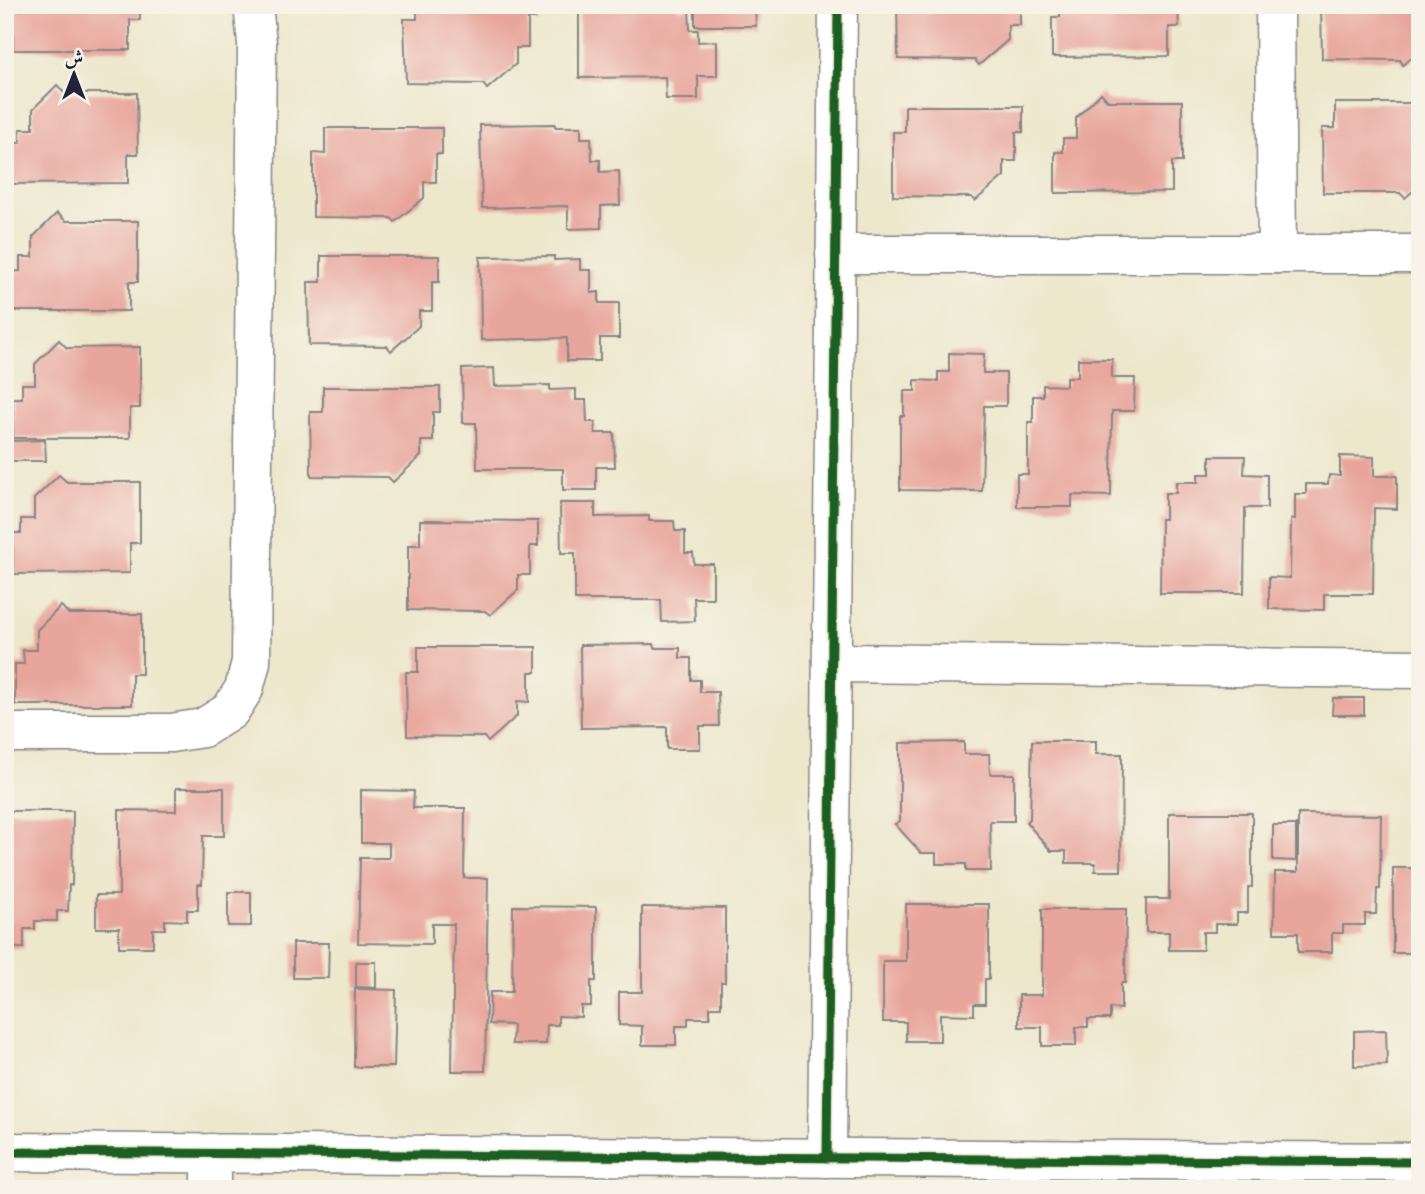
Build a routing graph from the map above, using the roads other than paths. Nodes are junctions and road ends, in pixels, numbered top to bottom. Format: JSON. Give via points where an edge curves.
{"nodes":[{"id":1,"x":253,"y":5,"type":"edge"},
{"id":2,"x":838,"y":5,"type":"edge"},
{"id":3,"x":1275,"y":5,"type":"edge"},
{"id":4,"x":835,"y":254,"type":"junction"},
{"id":5,"x":1277,"y":254,"type":"junction"},
{"id":6,"x":1420,"y":254,"type":"edge"},
{"id":7,"x":832,"y":663,"type":"junction"},
{"id":8,"x":1420,"y":669,"type":"edge"},
{"id":9,"x":5,"y":733,"type":"edge"},
{"id":10,"x":5,"y":1152,"type":"edge"},
{"id":11,"x":827,"y":1158,"type":"junction"},
{"id":12,"x":1420,"y":1162,"type":"edge"},
{"id":13,"x":211,"y":1171,"type":"edge"}],
"edges":[{"from":1,"to":9,"type":"street","via":[[257,57],[251,662],[244,689],[230,711],[203,728],[171,733]]},
{"from":2,"to":4,"type":"street"},
{"from":3,"to":5,"type":"street"},
{"from":4,"to":5,"type":"street"},
{"from":4,"to":7,"type":"street"},
{"from":5,"to":6,"type":"street"},
{"from":7,"to":8,"type":"street"},
{"from":7,"to":11,"type":"street"},
{"from":10,"to":13,"type":"street"},
{"from":11,"to":12,"type":"street"},
{"from":11,"to":13,"type":"street"}]}
